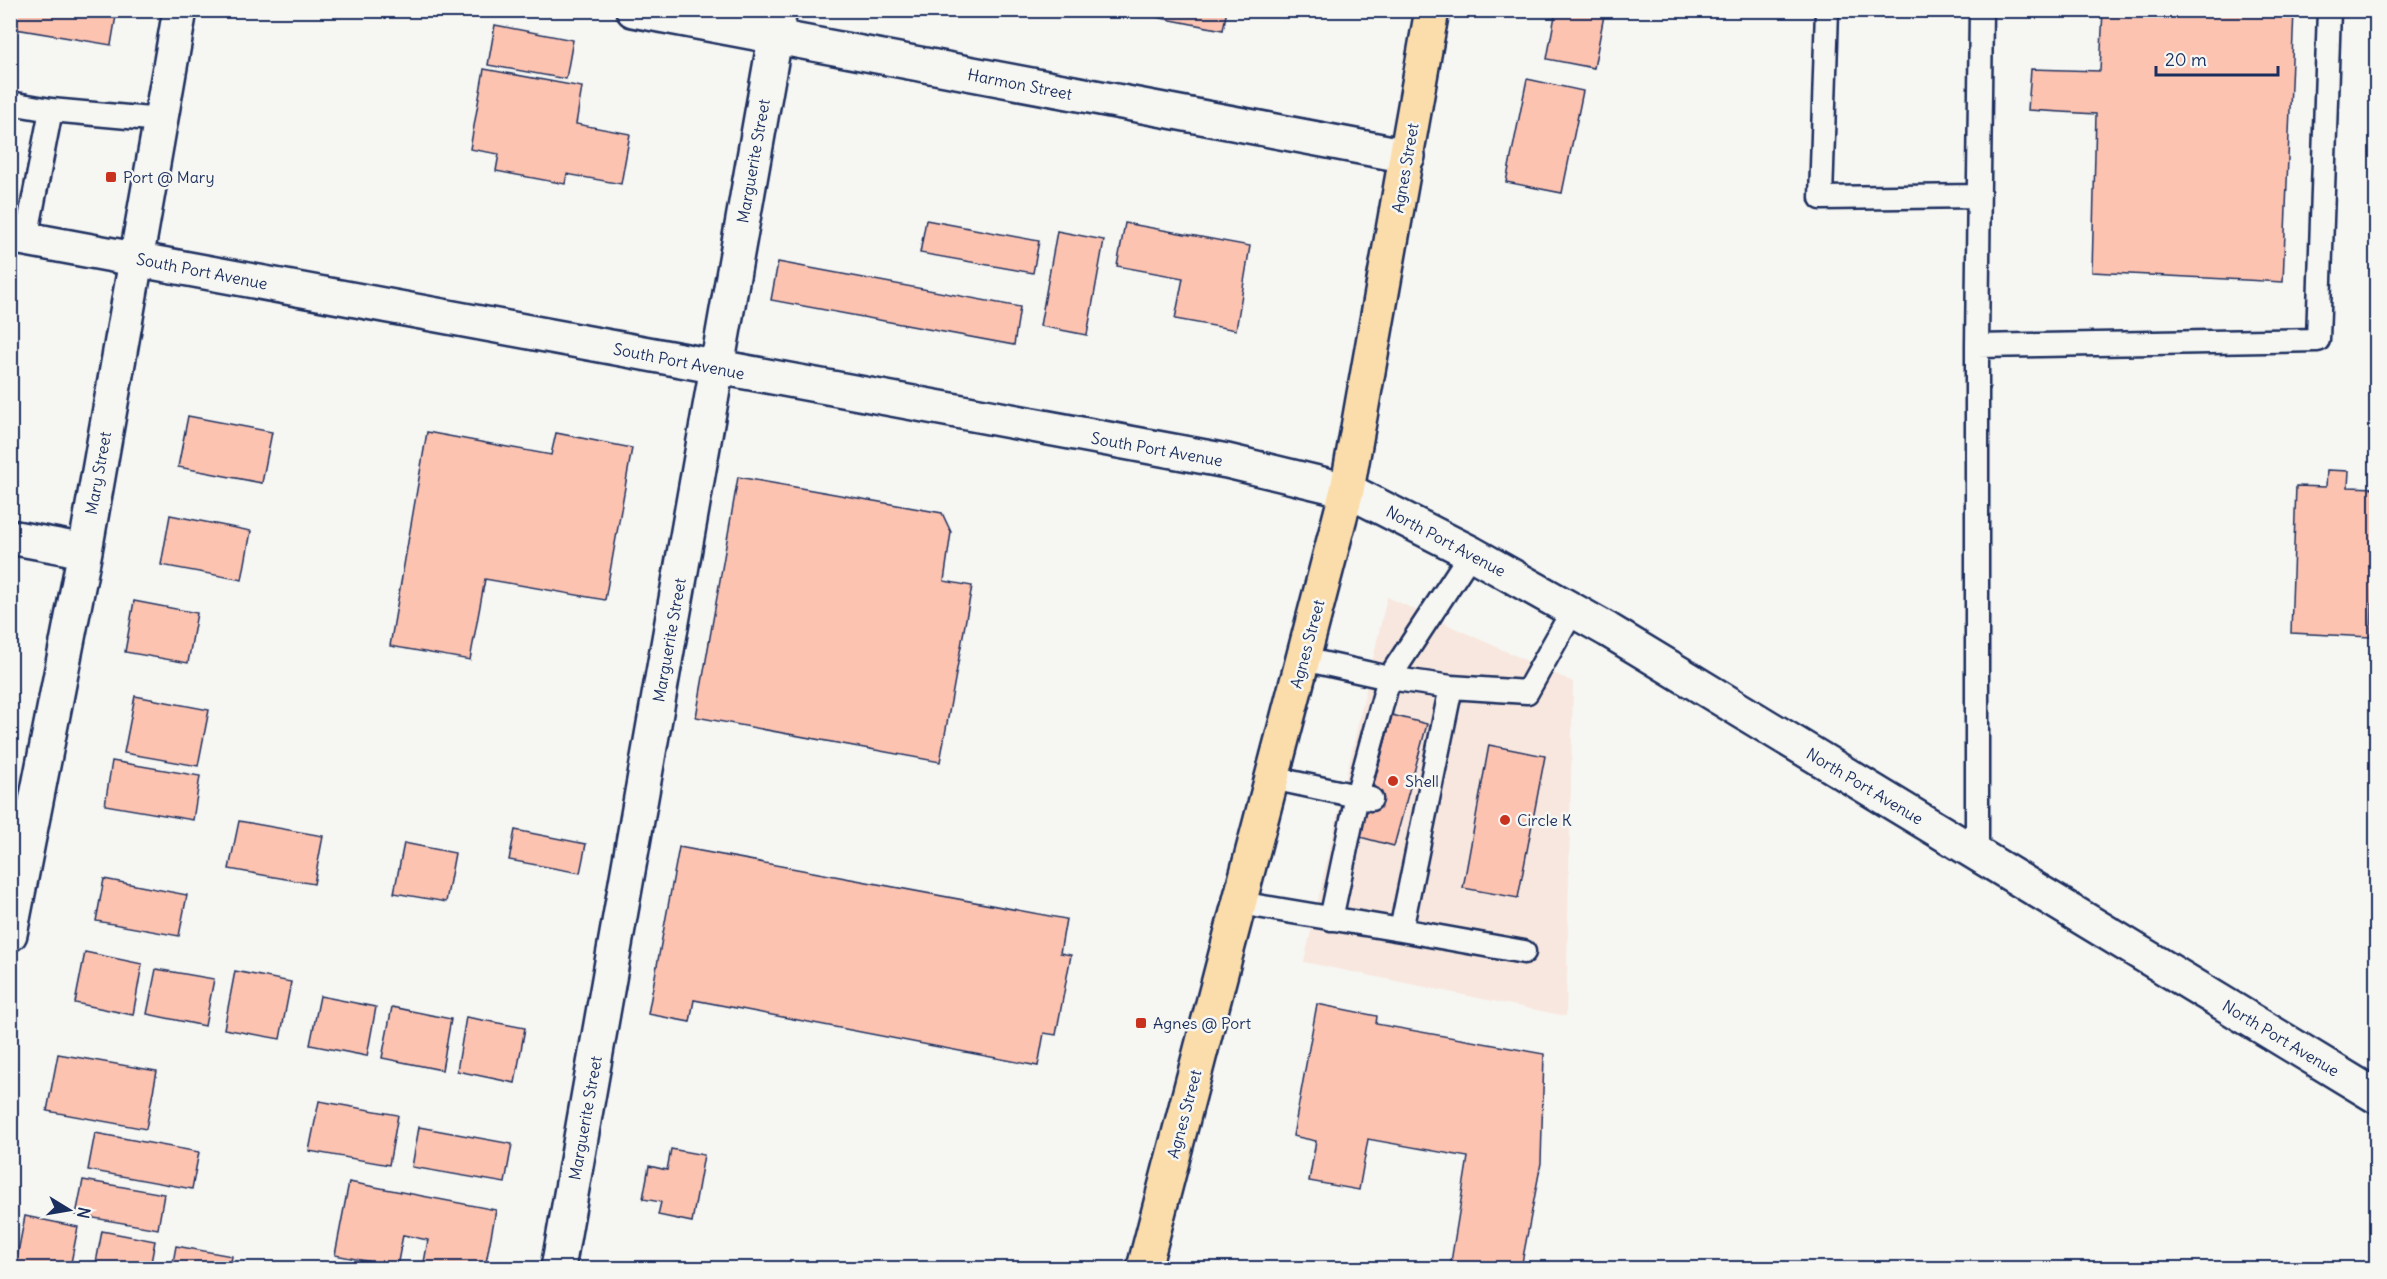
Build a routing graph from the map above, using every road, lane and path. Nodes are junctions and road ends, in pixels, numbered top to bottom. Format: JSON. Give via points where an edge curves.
{"nodes":[{"id":1,"x":180,"y":10,"type":"edge"},
{"id":2,"x":633,"y":10,"type":"edge"},
{"id":3,"x":1432,"y":10,"type":"edge"},
{"id":4,"x":1827,"y":10,"type":"edge"},
{"id":5,"x":1981,"y":10,"type":"edge"},
{"id":6,"x":2329,"y":10,"type":"edge"},
{"id":7,"x":777,"y":24,"type":"edge"},
{"id":8,"x":10,"y":103,"type":"edge"},
{"id":9,"x":51,"y":110,"type":"junction"},
{"id":10,"x":161,"y":120,"type":"junction"},
{"id":11,"x":1408,"y":156,"type":"junction"},
{"id":12,"x":1978,"y":196,"type":"junction"},
{"id":13,"x":18,"y":238,"type":"edge"},
{"id":14,"x":136,"y":259,"type":"junction"},
{"id":15,"x":1977,"y":346,"type":"junction"},
{"id":16,"x":717,"y":368,"type":"junction"},
{"id":17,"x":1347,"y":490,"type":"junction"},
{"id":18,"x":10,"y":537,"type":"edge"},
{"id":19,"x":85,"y":551,"type":"junction"},
{"id":20,"x":1472,"y":553,"type":"junction"},
{"id":21,"x":1573,"y":610,"type":"junction"},
{"id":22,"x":1303,"y":659,"type":"junction"},
{"id":23,"x":1389,"y":678,"type":"junction"},
{"id":24,"x":1451,"y":687,"type":"junction"},
{"id":25,"x":1272,"y":778,"type":"junction"},
{"id":26,"x":1364,"y":797,"type":"junction"},
{"id":27,"x":1977,"y":854,"type":"junction"},
{"id":28,"x":1239,"y":903,"type":"junction"},
{"id":29,"x":1331,"y":918,"type":"junction"},
{"id":30,"x":1401,"y":930,"type":"junction"},
{"id":31,"x":10,"y":934,"type":"edge"},
{"id":32,"x":1524,"y":952,"type":"dead end"},
{"id":33,"x":2376,"y":1096,"type":"edge"},
{"id":34,"x":558,"y":1269,"type":"edge"},
{"id":35,"x":1144,"y":1269,"type":"edge"}],
"edges":[{"from":1,"to":10,"type":"street","name":"Mary Street"},
{"from":2,"to":7,"type":"street","name":"Harmon Street"},
{"from":3,"to":11,"type":"main road","name":"Agnes Street"},
{"from":4,"to":12,"type":"lane","via":[[1821,198]]},
{"from":5,"to":12,"type":"lane"},
{"from":6,"to":15,"type":"lane","via":[[2318,340]]},
{"from":7,"to":11,"type":"street","name":"Harmon Street"},
{"from":7,"to":16,"type":"street","name":"Marguerite Street"},
{"from":8,"to":9,"type":"lane"},
{"from":9,"to":10,"type":"lane"},
{"from":9,"to":13,"type":"lane"},
{"from":10,"to":14,"type":"street","name":"Mary Street"},
{"from":11,"to":17,"type":"main road","name":"Agnes Street"},
{"from":12,"to":15,"type":"lane"},
{"from":13,"to":14,"type":"street","name":"South Port Avenue"},
{"from":14,"to":16,"type":"street","name":"South Port Avenue"},
{"from":14,"to":19,"type":"street","name":"Mary Street"},
{"from":15,"to":27,"type":"lane"},
{"from":16,"to":17,"type":"street","name":"South Port Avenue","via":[[1227,461]]},
{"from":16,"to":34,"type":"street","name":"Marguerite Street"},
{"from":17,"to":20,"type":"street","name":"North Port Avenue"},
{"from":17,"to":22,"type":"main road","name":"Agnes Street"},
{"from":18,"to":19,"type":"street"},
{"from":19,"to":31,"type":"street","name":"Mary Street"},
{"from":20,"to":21,"type":"street","name":"North Port Avenue"},
{"from":20,"to":23,"type":"lane"},
{"from":21,"to":24,"type":"lane","via":[[1527,692]]},
{"from":21,"to":27,"type":"street","name":"North Port Avenue"},
{"from":22,"to":23,"type":"lane"},
{"from":22,"to":25,"type":"main road","name":"Agnes Street"},
{"from":23,"to":24,"type":"lane"},
{"from":23,"to":26,"type":"lane"},
{"from":24,"to":30,"type":"lane","via":[[1416,808]]},
{"from":25,"to":26,"type":"lane"},
{"from":25,"to":28,"type":"main road","name":"Agnes Street"},
{"from":26,"to":29,"type":"lane"},
{"from":27,"to":33,"type":"street","name":"North Port Avenue"},
{"from":28,"to":29,"type":"lane"},
{"from":28,"to":35,"type":"main road","name":"Agnes Street"},
{"from":29,"to":30,"type":"lane"},
{"from":30,"to":32,"type":"lane"}]}
